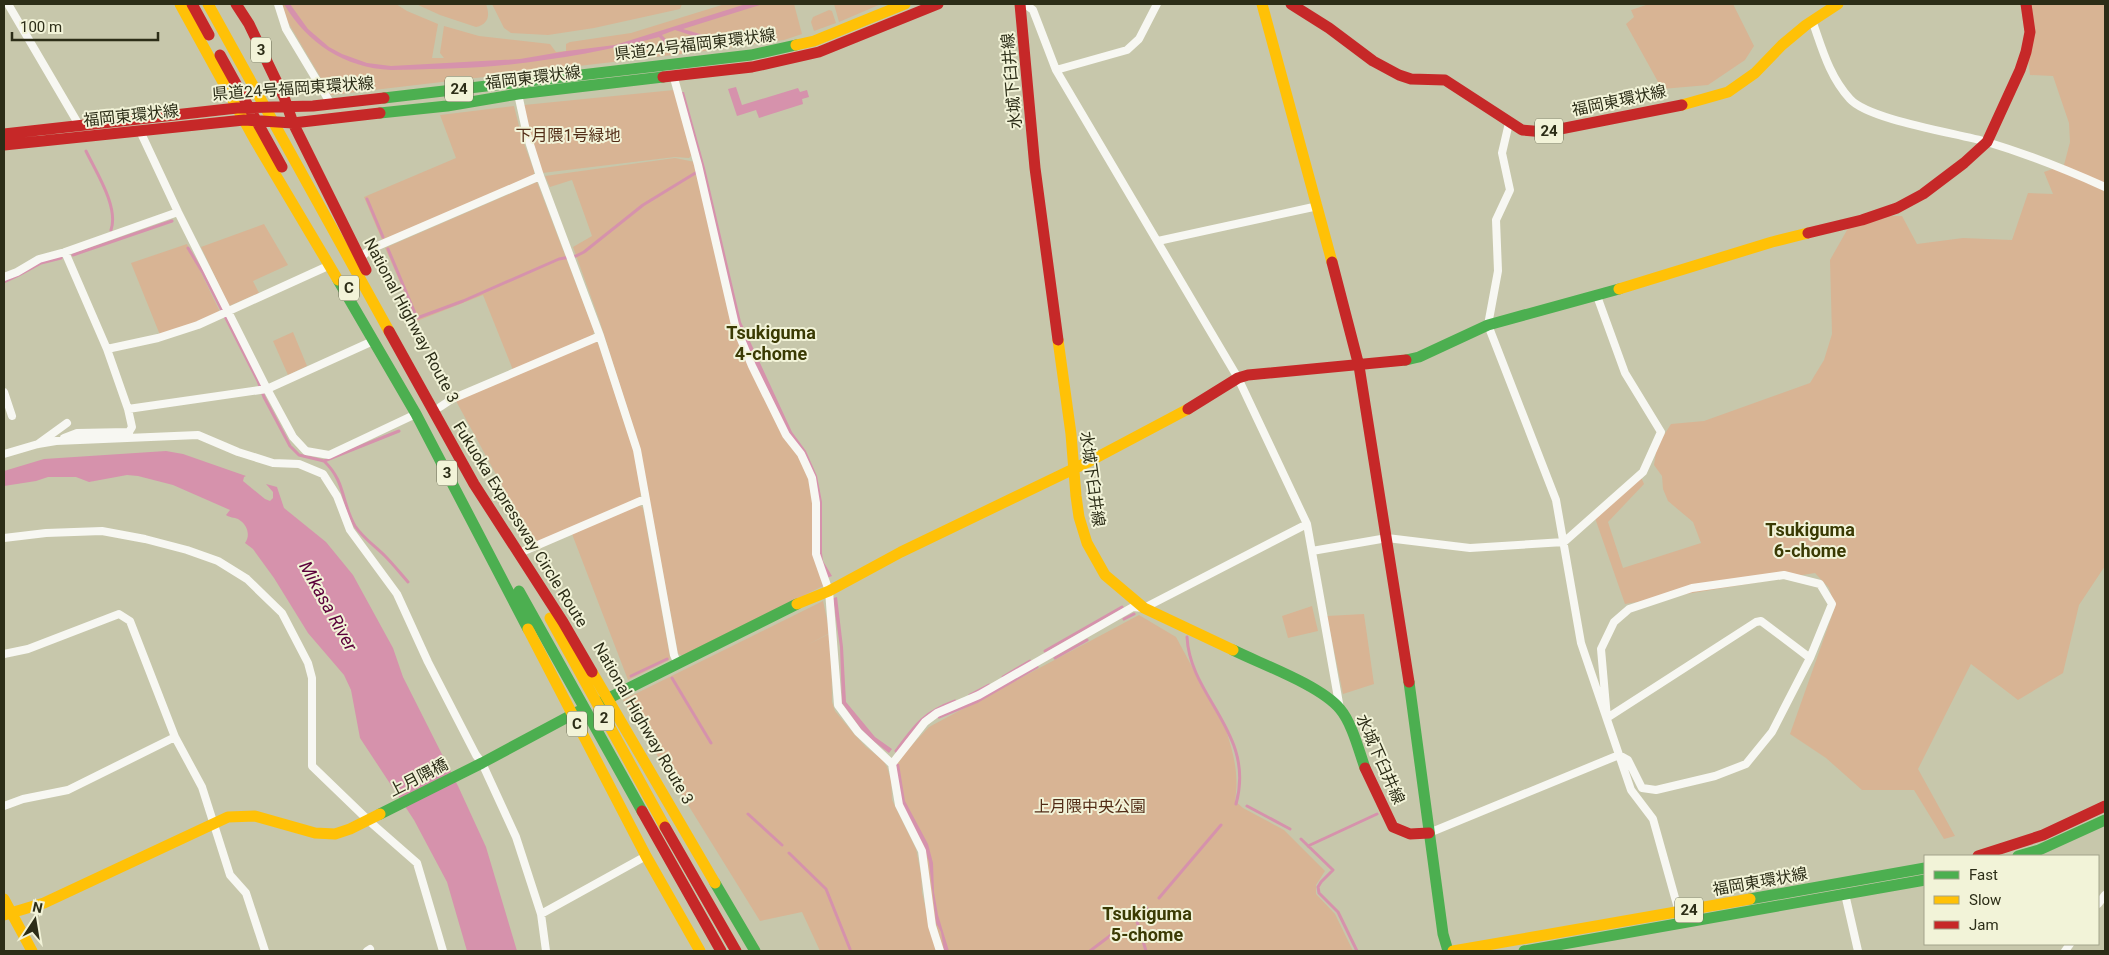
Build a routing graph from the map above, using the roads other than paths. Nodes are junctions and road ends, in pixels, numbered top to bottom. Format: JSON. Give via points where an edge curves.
{"nodes":[{"id":1,"x":8,"y":4,"type":"edge"},
{"id":2,"x":180,"y":4,"type":"edge"},
{"id":3,"x":185,"y":4,"type":"edge"},
{"id":4,"x":192,"y":4,"type":"edge"},
{"id":5,"x":208,"y":4,"type":"edge"},
{"id":6,"x":236,"y":4,"type":"edge"},
{"id":7,"x":278,"y":4,"type":"edge"},
{"id":8,"x":905,"y":4,"type":"edge"},
{"id":9,"x":938,"y":4,"type":"edge"},
{"id":10,"x":1020,"y":4,"type":"edge"},
{"id":11,"x":1026,"y":4,"type":"edge"},
{"id":12,"x":1157,"y":4,"type":"edge"},
{"id":13,"x":1262,"y":4,"type":"edge"},
{"id":14,"x":1290,"y":4,"type":"edge"},
{"id":15,"x":1838,"y":4,"type":"edge"},
{"id":16,"x":2026,"y":4,"type":"edge"},
{"id":17,"x":1812,"y":20,"type":"junction"},
{"id":18,"x":210,"y":57,"type":"junction"},
{"id":19,"x":1056,"y":70,"type":"junction"},
{"id":20,"x":674,"y":78,"type":"junction"},
{"id":21,"x":518,"y":94,"type":"junction"},
{"id":22,"x":331,"y":104,"type":"junction"},
{"id":23,"x":287,"y":106,"type":"junction"},
{"id":24,"x":237,"y":108,"type":"junction"},
{"id":25,"x":244,"y":120,"type":"junction"},
{"id":26,"x":293,"y":123,"type":"junction"},
{"id":27,"x":1509,"y":123,"type":"junction"},
{"id":28,"x":79,"y":125,"type":"junction"},
{"id":29,"x":140,"y":131,"type":"junction"},
{"id":30,"x":4,"y":134,"type":"edge"},
{"id":31,"x":1988,"y":142,"type":"junction"},
{"id":32,"x":4,"y":145,"type":"edge"},
{"id":33,"x":540,"y":176,"type":"junction"},
{"id":34,"x":2105,"y":187,"type":"edge"},
{"id":35,"x":1318,"y":206,"type":"junction"},
{"id":36,"x":178,"y":212,"type":"junction"},
{"id":37,"x":1158,"y":241,"type":"junction"},
{"id":38,"x":65,"y":252,"type":"junction"},
{"id":39,"x":359,"y":258,"type":"junction"},
{"id":40,"x":328,"y":266,"type":"junction"},
{"id":41,"x":4,"y":277,"type":"edge"},
{"id":42,"x":1597,"y":296,"type":"junction"},
{"id":43,"x":228,"y":312,"type":"junction"},
{"id":44,"x":1488,"y":325,"type":"junction"},
{"id":45,"x":600,"y":336,"type":"junction"},
{"id":46,"x":373,"y":341,"type":"junction"},
{"id":47,"x":107,"y":349,"type":"junction"},
{"id":48,"x":1359,"y":366,"type":"junction"},
{"id":49,"x":1238,"y":378,"type":"junction"},
{"id":50,"x":267,"y":389,"type":"junction"},
{"id":51,"x":4,"y":392,"type":"edge"},
{"id":52,"x":440,"y":407,"type":"junction"},
{"id":53,"x":128,"y":410,"type":"junction"},
{"id":54,"x":416,"y":414,"type":"junction"},
{"id":55,"x":12,"y":416,"type":"dead end"},
{"id":56,"x":67,"y":423,"type":"dead end"},
{"id":57,"x":56,"y":442,"type":"junction"},
{"id":58,"x":38,"y":444,"type":"junction"},
{"id":59,"x":4,"y":454,"type":"edge"},
{"id":60,"x":1074,"y":468,"type":"junction"},
{"id":61,"x":474,"y":484,"type":"junction"},
{"id":62,"x":463,"y":491,"type":"junction"},
{"id":63,"x":646,"y":499,"type":"junction"},
{"id":64,"x":1307,"y":524,"type":"junction"},
{"id":65,"x":4,"y":538,"type":"edge"},
{"id":66,"x":1387,"y":538,"type":"junction"},
{"id":67,"x":1564,"y":542,"type":"junction"},
{"id":68,"x":524,"y":550,"type":"junction"},
{"id":69,"x":1312,"y":550,"type":"junction"},
{"id":70,"x":829,"y":590,"type":"junction"},
{"id":71,"x":1144,"y":608,"type":"junction"},
{"id":72,"x":4,"y":654,"type":"edge"},
{"id":73,"x":1810,"y":658,"type":"junction"},
{"id":74,"x":678,"y":664,"type":"junction"},
{"id":75,"x":610,"y":698,"type":"junction"},
{"id":76,"x":1340,"y":709,"type":"junction"},
{"id":77,"x":572,"y":714,"type":"junction"},
{"id":78,"x":1607,"y":718,"type":"junction"},
{"id":79,"x":175,"y":737,"type":"junction"},
{"id":80,"x":1619,"y":755,"type":"junction"},
{"id":81,"x":892,"y":764,"type":"junction"},
{"id":82,"x":479,"y":765,"type":"junction"},
{"id":83,"x":4,"y":806,"type":"edge"},
{"id":84,"x":2105,"y":806,"type":"edge"},
{"id":85,"x":372,"y":819,"type":"junction"},
{"id":86,"x":2105,"y":820,"type":"edge"},
{"id":87,"x":212,"y":823,"type":"junction"},
{"id":88,"x":1429,"y":833,"type":"junction"},
{"id":89,"x":1981,"y":855,"type":"edge"},
{"id":90,"x":2022,"y":855,"type":"edge"},
{"id":91,"x":646,"y":856,"type":"junction"},
{"id":92,"x":1924,"y":868,"type":"edge"},
{"id":93,"x":1924,"y":880,"type":"edge"},
{"id":94,"x":1845,"y":894,"type":"junction"},
{"id":95,"x":4,"y":899,"type":"edge"},
{"id":96,"x":1679,"y":912,"type":"junction"},
{"id":97,"x":7,"y":914,"type":"edge"},
{"id":98,"x":540,"y":914,"type":"junction"},
{"id":99,"x":32,"y":951,"type":"edge"},
{"id":100,"x":265,"y":951,"type":"edge"},
{"id":101,"x":443,"y":951,"type":"edge"},
{"id":102,"x":546,"y":951,"type":"edge"},
{"id":103,"x":702,"y":951,"type":"edge"},
{"id":104,"x":721,"y":951,"type":"edge"},
{"id":105,"x":736,"y":951,"type":"edge"},
{"id":106,"x":755,"y":951,"type":"edge"},
{"id":107,"x":764,"y":951,"type":"edge"},
{"id":108,"x":940,"y":951,"type":"edge"},
{"id":109,"x":1448,"y":951,"type":"edge"},
{"id":110,"x":1453,"y":951,"type":"edge"},
{"id":111,"x":1524,"y":951,"type":"edge"},
{"id":112,"x":1858,"y":951,"type":"edge"}],
"edges":[{"from":1,"to":28,"type":"street"},
{"from":2,"to":18,"type":"main road","number":"3"},
{"from":3,"to":18,"type":"main road","number":"3"},
{"from":4,"to":62,"type":"main road","name":"Fukuoka Expressway Circle Route","number":"C"},
{"from":5,"to":61,"type":"main road","name":"Fukuoka Expressway Circle Route","number":"C"},
{"from":6,"to":23,"type":"main road","name":"National Highway Route 3","number":"3","via":[[249,24]]},
{"from":7,"to":22,"type":"street","via":[[286,29]]},
{"from":8,"to":22,"type":"main road","name":"県道24号福岡東環状線","number":"24","via":[[814,41],[751,56]]},
{"from":9,"to":20,"type":"main road","name":"福岡東環状線","number":"24","via":[[809,55]]},
{"from":10,"to":60,"type":"main road","name":"水城下臼井線","via":[[1035,168]]},
{"from":11,"to":19,"type":"street","via":[[1033,10]]},
{"from":12,"to":19,"type":"street","via":[[1139,39],[1127,50]]},
{"from":13,"to":35,"type":"main road","name":"水城下臼井線"},
{"from":14,"to":27,"type":"main road","name":"福岡東環状線","number":"24","via":[[1386,69],[1411,79],[1445,80]]},
{"from":15,"to":17,"type":"main road","number":"24"},
{"from":16,"to":31,"type":"main road","via":[[2030,32],[2026,52]]},
{"from":17,"to":27,"type":"main road","name":"福岡東環状線","number":"24","via":[[1754,72],[1728,92],[1717,96],[1545,132],[1522,130]]},
{"from":17,"to":31,"type":"street","via":[[1832,75],[1851,100],[1875,114]]},
{"from":18,"to":24,"type":"main road","number":"3"},
{"from":19,"to":37,"type":"street"},
{"from":20,"to":21,"type":"main road","name":"福岡東環状線","number":"24"},
{"from":20,"to":70,"type":"street","via":[[735,325],[786,435],[801,454],[812,478],[816,502],[816,554]]},
{"from":21,"to":26,"type":"main road","name":"福岡東環状線","number":"24","via":[[447,106]]},
{"from":21,"to":33,"type":"street"},
{"from":22,"to":23,"type":"main road","name":"県道24号福岡東環状線","number":"24"},
{"from":23,"to":24,"type":"main road","name":"県道24号福岡東環状線","number":"24"},
{"from":23,"to":26,"type":"main road","name":"National Highway Route 3","number":"3"},
{"from":24,"to":25,"type":"main road","number":"3"},
{"from":24,"to":28,"type":"main road","name":"県道24号福岡東環状線","number":"24"},
{"from":25,"to":26,"type":"main road","name":"福岡東環状線","number":"24"},
{"from":25,"to":29,"type":"main road","name":"福岡東環状線","number":"24"},
{"from":25,"to":40,"type":"main road","number":"3"},
{"from":26,"to":39,"type":"main road","name":"National Highway Route 3","number":"3"},
{"from":27,"to":44,"type":"street","via":[[1502,153],[1510,190],[1496,220],[1498,271]]},
{"from":28,"to":30,"type":"main road","name":"県道24号福岡東環状線","number":"24"},
{"from":29,"to":32,"type":"main road","name":"福岡東環状線","number":"24"},
{"from":29,"to":36,"type":"street"},
{"from":31,"to":34,"type":"street"},
{"from":31,"to":42,"type":"main road","via":[[1940,182],[1897,208],[1772,242]]},
{"from":33,"to":39,"type":"street","via":[[373,248]]},
{"from":33,"to":45,"type":"street"},
{"from":35,"to":37,"type":"street"},
{"from":35,"to":48,"type":"main road","name":"水城下臼井線"},
{"from":36,"to":38,"type":"street"},
{"from":36,"to":43,"type":"street"},
{"from":37,"to":49,"type":"street"},
{"from":38,"to":41,"type":"street","via":[[39,259]]},
{"from":38,"to":47,"type":"street"},
{"from":39,"to":52,"type":"main road","name":"National Highway Route 3","number":"3"},
{"from":40,"to":43,"type":"street"},
{"from":40,"to":46,"type":"main road","number":"3"},
{"from":42,"to":44,"type":"main road"},
{"from":42,"to":67,"type":"street","via":[[1625,372],[1661,435],[1643,472]]},
{"from":43,"to":47,"type":"street","via":[[158,338]]},
{"from":43,"to":50,"type":"street"},
{"from":44,"to":48,"type":"main road","via":[[1419,357]]},
{"from":44,"to":67,"type":"street","via":[[1556,500]]},
{"from":45,"to":52,"type":"street"},
{"from":45,"to":63,"type":"street","via":[[637,450]]},
{"from":46,"to":50,"type":"street"},
{"from":46,"to":54,"type":"main road","number":"3"},
{"from":47,"to":53,"type":"street"},
{"from":48,"to":49,"type":"main road"},
{"from":48,"to":66,"type":"main road","name":"水城下臼井線"},
{"from":49,"to":60,"type":"main road","name":"上月隅橋","via":[[1191,408]]},
{"from":49,"to":64,"type":"street"},
{"from":50,"to":53,"type":"street"},
{"from":50,"to":54,"type":"street","via":[[293,437],[306,451],[329,454]]},
{"from":51,"to":55,"type":"street"},
{"from":52,"to":68,"type":"main road","name":"National Highway Route 3","number":"3"},
{"from":53,"to":57,"type":"street","via":[[132,427],[129,432],[77,433]]},
{"from":54,"to":77,"type":"main road","number":"3"},
{"from":56,"to":58,"type":"street"},
{"from":57,"to":58,"type":"street"},
{"from":57,"to":82,"type":"street","via":[[198,435],[273,463],[299,464],[323,474],[338,496],[350,530],[397,594]]},
{"from":58,"to":59,"type":"street"},
{"from":60,"to":70,"type":"main road","name":"上月隅橋"},
{"from":60,"to":71,"type":"main road","name":"水城下臼井線","via":[[1079,517],[1094,558],[1106,575]]},
{"from":61,"to":105,"type":"main road","number":"2"},
{"from":61,"to":106,"type":"main road","name":"Fukuoka Expressway Circle Route","number":"C","via":[[563,622]]},
{"from":62,"to":103,"type":"main road","name":"Fukuoka Expressway Circle Route","number":"C","via":[[528,631],[605,778]]},
{"from":62,"to":104,"type":"main road","number":"2"},
{"from":63,"to":68,"type":"street"},
{"from":63,"to":74,"type":"street"},
{"from":64,"to":69,"type":"street"},
{"from":64,"to":71,"type":"street"},
{"from":65,"to":85,"type":"street","via":[[102,532],[136,537],[218,561],[247,579],[282,613],[308,663],[312,678],[312,766]]},
{"from":66,"to":67,"type":"street","via":[[1470,548]]},
{"from":66,"to":69,"type":"street"},
{"from":66,"to":88,"type":"main road","name":"水城下臼井線"},
{"from":67,"to":78,"type":"street","via":[[1582,643]]},
{"from":68,"to":75,"type":"main road","name":"National Highway Route 3","number":"3"},
{"from":69,"to":76,"type":"street"},
{"from":70,"to":74,"type":"main road","name":"上月隅橋"},
{"from":70,"to":81,"type":"street","via":[[838,705],[858,732]]},
{"from":71,"to":76,"type":"main road","name":"水城下臼井線","via":[[1310,687]]},
{"from":71,"to":81,"type":"street","via":[[1133,607],[979,695],[938,713],[925,722]]},
{"from":72,"to":79,"type":"street","via":[[28,649],[119,614],[130,621]]},
{"from":73,"to":78,"type":"street","via":[[1761,622],[1756,622]]},
{"from":73,"to":78,"type":"street","via":[[1832,604],[1820,584],[1784,575],[1692,588],[1629,610],[1614,622],[1601,649]]},
{"from":73,"to":80,"type":"street","via":[[1772,732],[1746,764],[1715,776],[1656,790],[1642,788],[1628,760]]},
{"from":74,"to":75,"type":"main road","name":"上月隅橋"},
{"from":75,"to":77,"type":"main road","name":"上月隅橋"},
{"from":75,"to":107,"type":"main road","name":"National Highway Route 3","number":"3","via":[[717,882]]},
{"from":76,"to":88,"type":"main road","name":"水城下臼井線","via":[[1393,826],[1400,832],[1416,836]]},
{"from":77,"to":82,"type":"main road","name":"上月隅橋"},
{"from":77,"to":91,"type":"main road","number":"3"},
{"from":78,"to":80,"type":"street"},
{"from":79,"to":83,"type":"street","via":[[68,790],[23,798]]},
{"from":79,"to":87,"type":"street","via":[[202,787]]},
{"from":80,"to":88,"type":"street"},
{"from":80,"to":96,"type":"street","via":[[1631,790],[1653,820]]},
{"from":81,"to":108,"type":"street","via":[[899,805],[922,851],[931,916]]},
{"from":82,"to":85,"type":"main road","name":"上月隅橋"},
{"from":82,"to":98,"type":"street","via":[[516,837]]},
{"from":84,"to":89,"type":"main road","via":[[2036,838]]},
{"from":85,"to":87,"type":"main road","name":"上月隅橋","via":[[335,834],[315,833],[255,816],[228,817]]},
{"from":85,"to":101,"type":"street","via":[[417,863]]},
{"from":86,"to":90,"type":"main road"},
{"from":87,"to":97,"type":"main road","name":"上月隅橋","via":[[44,903]]},
{"from":87,"to":100,"type":"street","via":[[230,876],[246,893]]},
{"from":88,"to":109,"type":"main road","name":"水城下臼井線"},
{"from":91,"to":98,"type":"street"},
{"from":91,"to":103,"type":"main road","number":"3"},
{"from":92,"to":96,"type":"main road","name":"福岡東環状線","number":"24"},
{"from":93,"to":94,"type":"main road","name":"福岡東環状線","number":"24"},
{"from":94,"to":111,"type":"main road","name":"福岡東環状線","number":"24"},
{"from":94,"to":112,"type":"street"},
{"from":95,"to":97,"type":"main road"},
{"from":96,"to":110,"type":"main road","name":"福岡東環状線","number":"24"},
{"from":97,"to":99,"type":"main road"},
{"from":98,"to":102,"type":"street"}]}
